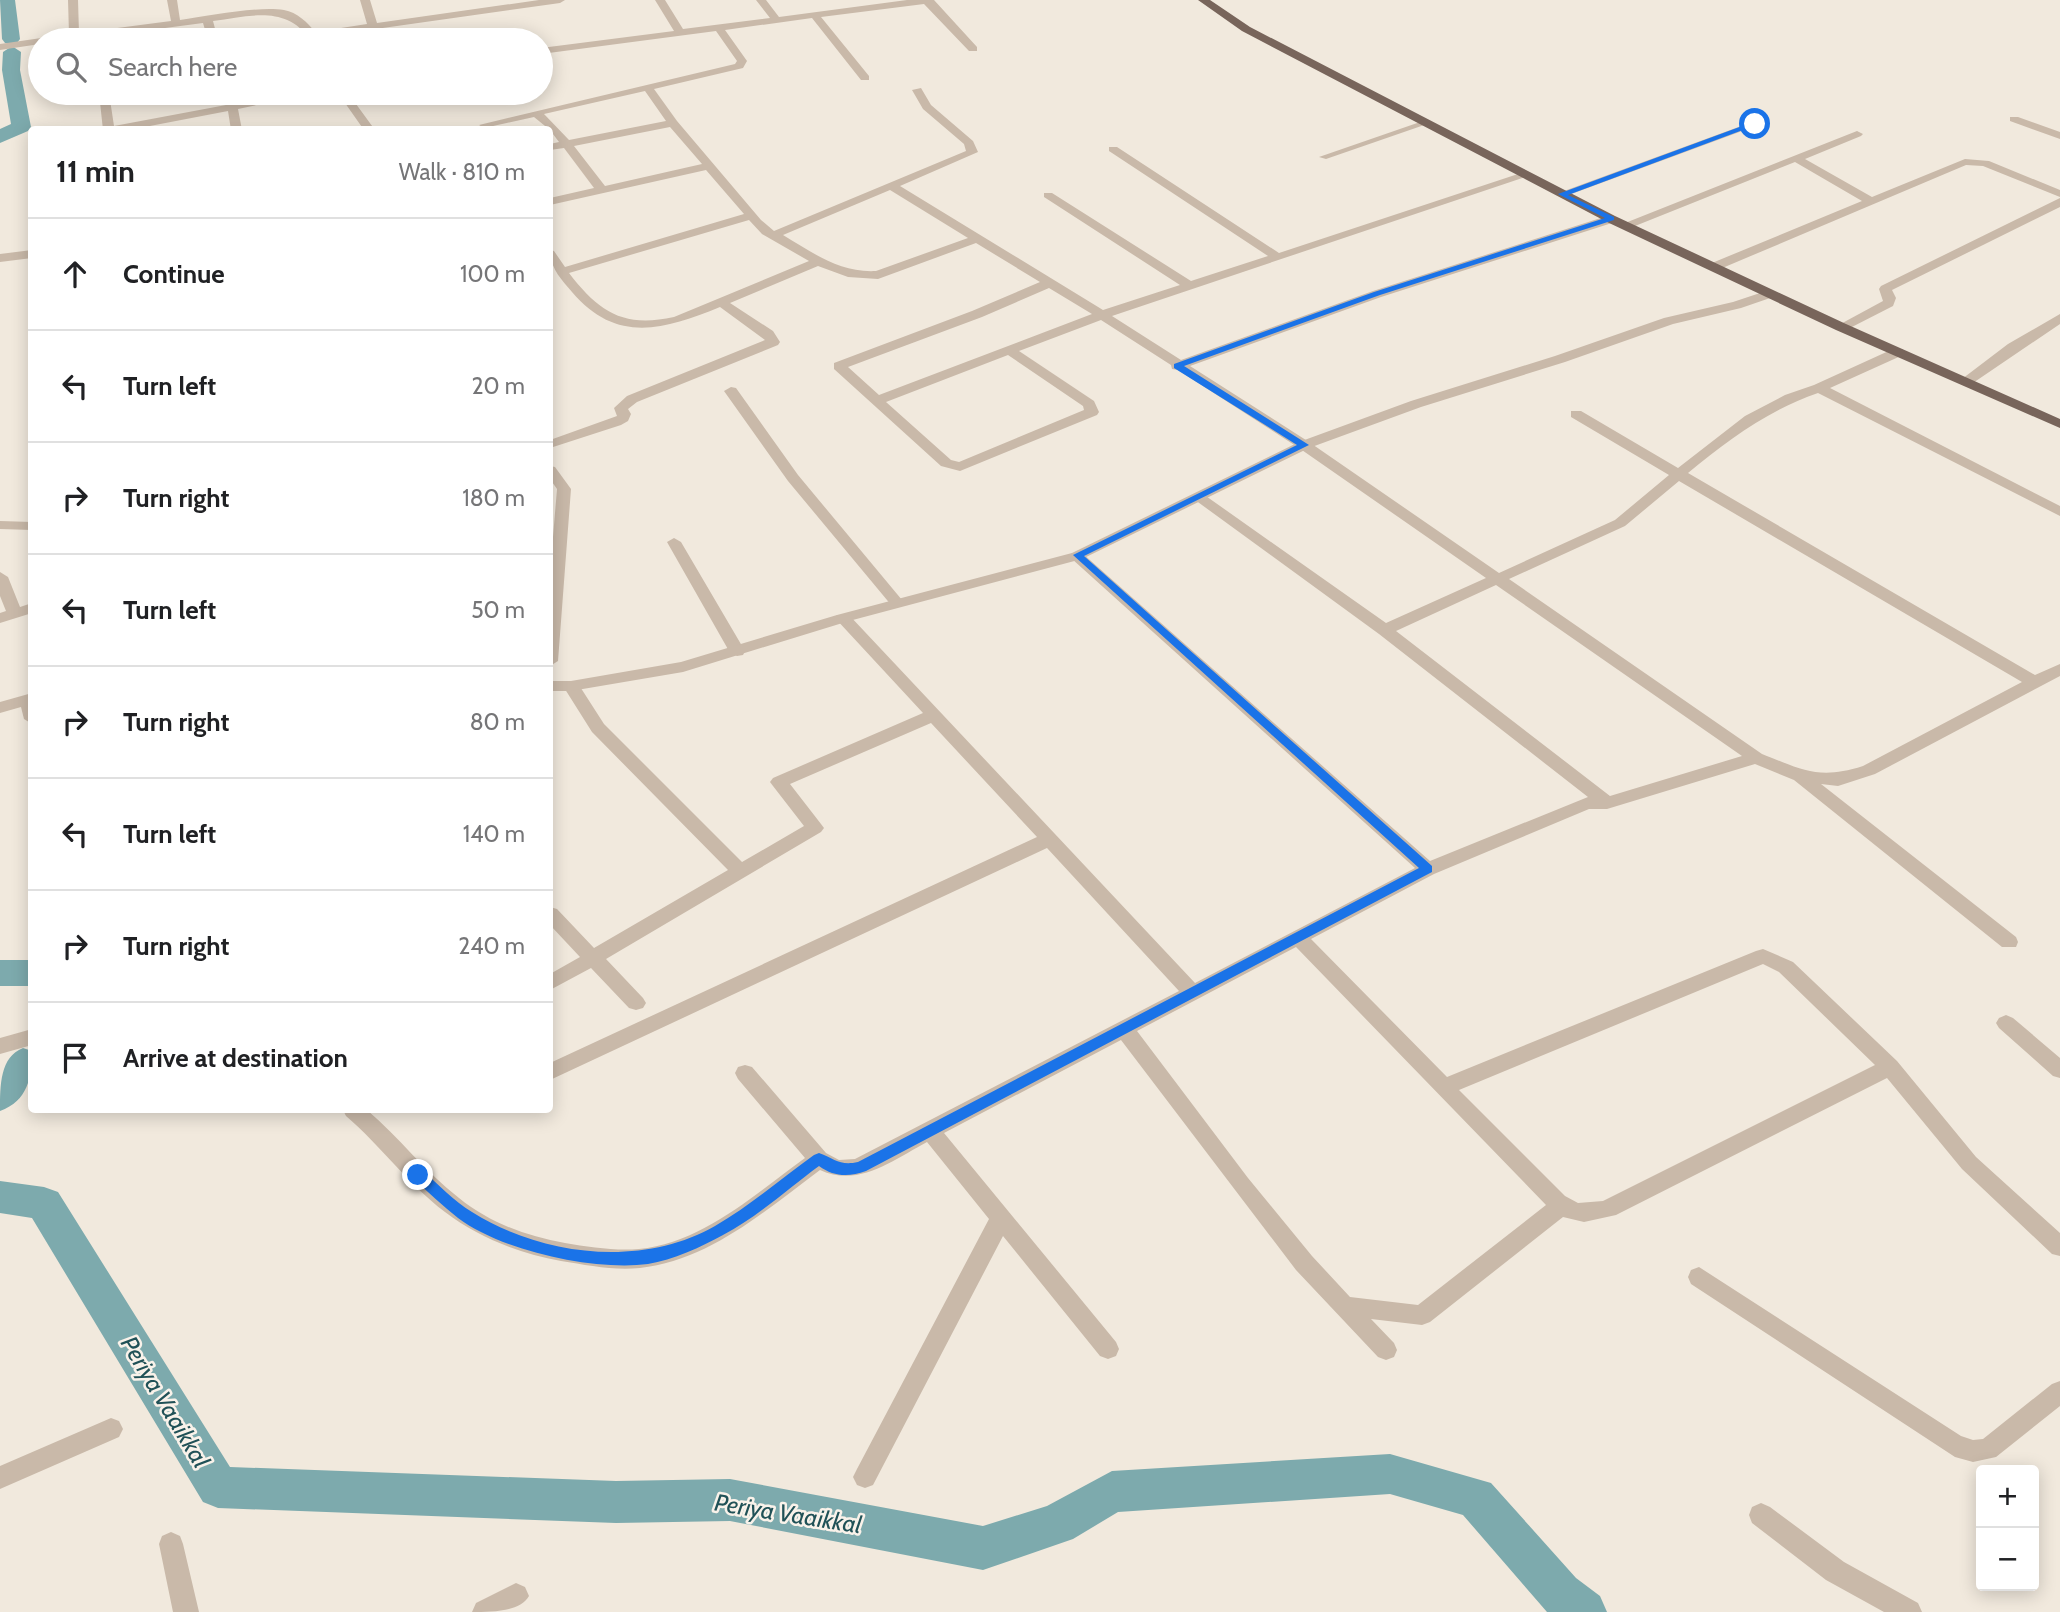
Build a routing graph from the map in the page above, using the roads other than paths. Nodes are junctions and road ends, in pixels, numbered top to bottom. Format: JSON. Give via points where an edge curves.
{"nodes":[{"id":1,"x":73,"y":0,"type":"edge"},
{"id":2,"x":172,"y":0,"type":"edge"},
{"id":3,"x":265,"y":0,"type":"edge"},
{"id":4,"x":365,"y":0,"type":"edge"},
{"id":5,"x":560,"y":0,"type":"edge"},
{"id":6,"x":660,"y":0,"type":"edge"},
{"id":7,"x":761,"y":0,"type":"edge"},
{"id":8,"x":816,"y":0,"type":"edge"},
{"id":9,"x":928,"y":0,"type":"edge"},
{"id":10,"x":1203,"y":0,"type":"edge"},
{"id":11,"x":267,"y":14,"type":"junction"},
{"id":12,"x":827,"y":14,"type":"junction"},
{"id":13,"x":814,"y":16,"type":"junction"},
{"id":14,"x":207,"y":19,"type":"junction"},
{"id":15,"x":777,"y":21,"type":"junction"},
{"id":16,"x":176,"y":23,"type":"junction"},
{"id":17,"x":373,"y":27,"type":"junction"},
{"id":18,"x":74,"y":28,"type":"edge"},
{"id":19,"x":148,"y":28,"type":"edge"},
{"id":20,"x":210,"y":28,"type":"edge"},
{"id":21,"x":307,"y":28,"type":"edge"},
{"id":22,"x":368,"y":28,"type":"edge"},
{"id":23,"x":719,"y":28,"type":"junction"},
{"id":24,"x":680,"y":33,"type":"junction"},
{"id":25,"x":28,"y":43,"type":"edge"},
{"id":26,"x":0,"y":47,"type":"edge"},
{"id":27,"x":553,"y":49,"type":"edge"},
{"id":28,"x":973,"y":49,"type":"dead end"},
{"id":29,"x":865,"y":78,"type":"dead end"},
{"id":30,"x":647,"y":86,"type":"junction"},
{"id":31,"x":917,"y":90,"type":"dead end"},
{"id":32,"x":106,"y":105,"type":"edge"},
{"id":33,"x":239,"y":105,"type":"edge"},
{"id":34,"x":352,"y":105,"type":"edge"},
{"id":35,"x":233,"y":106,"type":"junction"},
{"id":36,"x":536,"y":113,"type":"junction"},
{"id":37,"x":2014,"y":119,"type":"dead end"},
{"id":38,"x":673,"y":123,"type":"junction"},
{"id":39,"x":1426,"y":123,"type":"junction"},
{"id":40,"x":1755,"y":124,"type":"dead end"},
{"id":41,"x":484,"y":125,"type":"dead end"},
{"id":42,"x":108,"y":126,"type":"edge"},
{"id":43,"x":130,"y":126,"type":"edge"},
{"id":44,"x":236,"y":126,"type":"edge"},
{"id":45,"x":367,"y":126,"type":"edge"},
{"id":46,"x":549,"y":126,"type":"edge"},
{"id":47,"x":553,"y":130,"type":"edge"},
{"id":48,"x":1857,"y":134,"type":"dead end"},
{"id":49,"x":2060,"y":136,"type":"edge"},
{"id":50,"x":565,"y":142,"type":"junction"},
{"id":51,"x":553,"y":146,"type":"edge"},
{"id":52,"x":1113,"y":149,"type":"dead end"},
{"id":53,"x":1323,"y":157,"type":"dead end"},
{"id":54,"x":1797,"y":159,"type":"junction"},
{"id":55,"x":709,"y":166,"type":"junction"},
{"id":56,"x":1525,"y":175,"type":"junction"},
{"id":57,"x":893,"y":187,"type":"junction"},
{"id":58,"x":602,"y":190,"type":"junction"},
{"id":59,"x":1562,"y":194,"type":"junction"},
{"id":60,"x":2060,"y":194,"type":"edge"},
{"id":61,"x":1048,"y":195,"type":"dead end"},
{"id":62,"x":553,"y":200,"type":"edge"},
{"id":63,"x":1871,"y":201,"type":"junction"},
{"id":64,"x":2060,"y":202,"type":"edge"},
{"id":65,"x":751,"y":216,"type":"junction"},
{"id":66,"x":1611,"y":219,"type":"junction"},
{"id":67,"x":1626,"y":225,"type":"junction"},
{"id":68,"x":774,"y":235,"type":"junction"},
{"id":69,"x":976,"y":239,"type":"junction"},
{"id":70,"x":28,"y":254,"type":"edge"},
{"id":71,"x":1277,"y":257,"type":"junction"},
{"id":72,"x":0,"y":258,"type":"edge"},
{"id":73,"x":553,"y":258,"type":"edge"},
{"id":74,"x":821,"y":261,"type":"junction"},
{"id":75,"x":1716,"y":266,"type":"junction"},
{"id":76,"x":563,"y":271,"type":"junction"},
{"id":77,"x":1049,"y":283,"type":"junction"},
{"id":78,"x":1191,"y":286,"type":"junction"},
{"id":79,"x":1769,"y":294,"type":"junction"},
{"id":80,"x":722,"y":303,"type":"junction"},
{"id":81,"x":1102,"y":315,"type":"junction"},
{"id":82,"x":2060,"y":318,"type":"edge"},
{"id":83,"x":1841,"y":327,"type":"junction"},
{"id":84,"x":1009,"y":350,"type":"junction"},
{"id":85,"x":1898,"y":352,"type":"junction"},
{"id":86,"x":1177,"y":366,"type":"junction"},
{"id":87,"x":1965,"y":382,"type":"junction"},
{"id":88,"x":1819,"y":388,"type":"junction"},
{"id":89,"x":731,"y":391,"type":"dead end"},
{"id":90,"x":878,"y":400,"type":"junction"},
{"id":91,"x":1577,"y":414,"type":"dead end"},
{"id":92,"x":2060,"y":424,"type":"edge"},
{"id":93,"x":553,"y":443,"type":"edge"},
{"id":94,"x":1304,"y":445,"type":"junction"},
{"id":95,"x":1679,"y":474,"type":"junction"},
{"id":96,"x":553,"y":477,"type":"edge"},
{"id":97,"x":1198,"y":497,"type":"junction"},
{"id":98,"x":2060,"y":512,"type":"edge"},
{"id":99,"x":0,"y":525,"type":"edge"},
{"id":100,"x":28,"y":526,"type":"edge"},
{"id":101,"x":674,"y":542,"type":"dead end"},
{"id":102,"x":1077,"y":555,"type":"junction"},
{"id":103,"x":0,"y":577,"type":"edge"},
{"id":104,"x":1498,"y":579,"type":"junction"},
{"id":105,"x":897,"y":603,"type":"junction"},
{"id":106,"x":28,"y":609,"type":"edge"},
{"id":107,"x":8,"y":615,"type":"edge"},
{"id":108,"x":843,"y":618,"type":"junction"},
{"id":109,"x":553,"y":624,"type":"edge"},
{"id":110,"x":1385,"y":630,"type":"junction"},
{"id":111,"x":737,"y":651,"type":"junction"},
{"id":112,"x":2060,"y":669,"type":"edge"},
{"id":113,"x":2034,"y":682,"type":"junction"},
{"id":114,"x":553,"y":686,"type":"edge"},
{"id":115,"x":571,"y":686,"type":"junction"},
{"id":116,"x":28,"y":699,"type":"edge"},
{"id":117,"x":0,"y":708,"type":"edge"},
{"id":118,"x":934,"y":715,"type":"junction"},
{"id":119,"x":1756,"y":758,"type":"junction"},
{"id":120,"x":1800,"y":776,"type":"junction"},
{"id":121,"x":1607,"y":803,"type":"junction"},
{"id":122,"x":1049,"y":839,"type":"junction"},
{"id":123,"x":1427,"y":869,"type":"junction"},
{"id":124,"x":740,"y":871,"type":"junction"},
{"id":125,"x":553,"y":917,"type":"edge"},
{"id":126,"x":1298,"y":937,"type":"junction"},
{"id":127,"x":2009,"y":942,"type":"dead end"},
{"id":128,"x":592,"y":958,"type":"junction"},
{"id":129,"x":553,"y":981,"type":"edge"},
{"id":130,"x":1192,"y":992,"type":"junction"},
{"id":131,"x":636,"y":1003,"type":"dead end"},
{"id":132,"x":2006,"y":1023,"type":"dead end"},
{"id":133,"x":1123,"y":1028,"type":"junction"},
{"id":134,"x":28,"y":1038,"type":"edge"},
{"id":135,"x":3,"y":1045,"type":"edge"},
{"id":136,"x":1890,"y":1067,"type":"junction"},
{"id":137,"x":2060,"y":1070,"type":"edge"},
{"id":138,"x":553,"y":1071,"type":"edge"},
{"id":139,"x":745,"y":1073,"type":"dead end"},
{"id":140,"x":1445,"y":1087,"type":"junction"},
{"id":141,"x":357,"y":1113,"type":"edge"},
{"id":142,"x":929,"y":1130,"type":"junction"},
{"id":143,"x":819,"y":1159,"type":"junction"},
{"id":144,"x":1561,"y":1206,"type":"junction"},
{"id":145,"x":1001,"y":1218,"type":"junction"},
{"id":146,"x":2060,"y":1247,"type":"edge"},
{"id":147,"x":1699,"y":1277,"type":"dead end"},
{"id":148,"x":1346,"y":1307,"type":"junction"},
{"id":149,"x":1108,"y":1349,"type":"dead end"},
{"id":150,"x":1386,"y":1350,"type":"dead end"},
{"id":151,"x":2060,"y":1392,"type":"edge"},
{"id":152,"x":111,"y":1429,"type":"dead end"},
{"id":153,"x":865,"y":1477,"type":"dead end"},
{"id":154,"x":0,"y":1478,"type":"edge"},
{"id":155,"x":1760,"y":1515,"type":"dead end"},
{"id":156,"x":171,"y":1544,"type":"dead end"},
{"id":157,"x":516,"y":1596,"type":"dead end"},
{"id":158,"x":186,"y":1612,"type":"edge"},
{"id":159,"x":485,"y":1612,"type":"edge"},
{"id":160,"x":1909,"y":1612,"type":"edge"}],
"edges":[{"from":1,"to":18,"type":"street"},
{"from":2,"to":16,"type":"street"},
{"from":3,"to":11,"type":"street"},
{"from":4,"to":17,"type":"street"},
{"from":5,"to":17,"type":"street"},
{"from":6,"to":24,"type":"street"},
{"from":7,"to":15,"type":"street"},
{"from":8,"to":12,"type":"street"},
{"from":9,"to":12,"type":"street"},
{"from":9,"to":28,"type":"street"},
{"from":10,"to":39,"type":"main road","via":[[1246,29]]},
{"from":11,"to":14,"type":"street"},
{"from":11,"to":21,"type":"street","via":[[284,13]]},
{"from":12,"to":13,"type":"street"},
{"from":13,"to":15,"type":"street"},
{"from":13,"to":29,"type":"street"},
{"from":14,"to":16,"type":"street"},
{"from":14,"to":20,"type":"street"},
{"from":15,"to":23,"type":"street"},
{"from":16,"to":19,"type":"street"},
{"from":17,"to":22,"type":"street"},
{"from":23,"to":24,"type":"street"},
{"from":23,"to":30,"type":"street","via":[[742,64]]},
{"from":24,"to":27,"type":"street"},
{"from":25,"to":26,"type":"street"},
{"from":30,"to":36,"type":"street"},
{"from":30,"to":38,"type":"street"},
{"from":31,"to":57,"type":"street","via":[[927,107],[969,144],[972,152]]},
{"from":32,"to":42,"type":"street"},
{"from":33,"to":35,"type":"street"},
{"from":34,"to":45,"type":"street"},
{"from":35,"to":43,"type":"street"},
{"from":35,"to":44,"type":"street"},
{"from":36,"to":41,"type":"street"},
{"from":36,"to":46,"type":"street"},
{"from":37,"to":49,"type":"street"},
{"from":38,"to":50,"type":"street"},
{"from":38,"to":55,"type":"street"},
{"from":39,"to":53,"type":"lane"},
{"from":39,"to":56,"type":"main road"},
{"from":40,"to":59,"type":"street"},
{"from":47,"to":50,"type":"street"},
{"from":48,"to":54,"type":"street"},
{"from":50,"to":51,"type":"street"},
{"from":50,"to":58,"type":"street"},
{"from":52,"to":71,"type":"street"},
{"from":54,"to":63,"type":"street"},
{"from":54,"to":67,"type":"street"},
{"from":55,"to":58,"type":"street"},
{"from":55,"to":65,"type":"street"},
{"from":56,"to":59,"type":"main road"},
{"from":56,"to":71,"type":"street"},
{"from":57,"to":68,"type":"street"},
{"from":57,"to":69,"type":"street"},
{"from":58,"to":62,"type":"street"},
{"from":59,"to":66,"type":"main road"},
{"from":60,"to":63,"type":"street","via":[[1974,161]]},
{"from":61,"to":78,"type":"street"},
{"from":63,"to":75,"type":"street"},
{"from":64,"to":83,"type":"street","via":[[1885,289],[1889,303]]},
{"from":65,"to":68,"type":"street"},
{"from":65,"to":76,"type":"street"},
{"from":66,"to":67,"type":"main road"},
{"from":66,"to":86,"type":"street","via":[[1377,294]]},
{"from":67,"to":75,"type":"main road"},
{"from":68,"to":74,"type":"street"},
{"from":69,"to":74,"type":"street","via":[[878,275],[840,272]]},
{"from":69,"to":77,"type":"street"},
{"from":70,"to":72,"type":"street"},
{"from":71,"to":78,"type":"street"},
{"from":73,"to":76,"type":"street"},
{"from":74,"to":80,"type":"street"},
{"from":75,"to":79,"type":"main road"},
{"from":76,"to":80,"type":"street","via":[[594,308],[620,322],[667,323]]},
{"from":77,"to":81,"type":"street"},
{"from":77,"to":90,"type":"street","via":[[839,366]]},
{"from":78,"to":81,"type":"street"},
{"from":79,"to":83,"type":"main road"},
{"from":79,"to":94,"type":"street","via":[[1669,321]]},
{"from":80,"to":93,"type":"street","via":[[773,342],[632,399],[621,408],[623,418],[616,422]]},
{"from":81,"to":84,"type":"street"},
{"from":81,"to":86,"type":"street"},
{"from":82,"to":87,"type":"street"},
{"from":83,"to":85,"type":"main road"},
{"from":84,"to":90,"type":"street"},
{"from":84,"to":90,"type":"street","via":[[1089,404],[1092,412],[968,465],[953,467]]},
{"from":85,"to":87,"type":"main road"},
{"from":85,"to":88,"type":"street"},
{"from":86,"to":94,"type":"street"},
{"from":87,"to":92,"type":"main road"},
{"from":88,"to":95,"type":"street","via":[[1750,419]]},
{"from":88,"to":98,"type":"street"},
{"from":89,"to":105,"type":"street","via":[[793,478]]},
{"from":91,"to":95,"type":"street"},
{"from":94,"to":97,"type":"street"},
{"from":94,"to":104,"type":"street"},
{"from":95,"to":104,"type":"street","via":[[1620,523]]},
{"from":95,"to":113,"type":"street"},
{"from":96,"to":109,"type":"street","via":[[564,489]]},
{"from":97,"to":102,"type":"street"},
{"from":97,"to":110,"type":"street"},
{"from":99,"to":100,"type":"street"},
{"from":101,"to":111,"type":"street"},
{"from":102,"to":105,"type":"street"},
{"from":102,"to":123,"type":"street"},
{"from":103,"to":107,"type":"street"},
{"from":104,"to":110,"type":"street"},
{"from":104,"to":119,"type":"street"},
{"from":105,"to":108,"type":"street"},
{"from":106,"to":107,"type":"street"},
{"from":108,"to":111,"type":"street"},
{"from":108,"to":118,"type":"street"},
{"from":110,"to":121,"type":"street"},
{"from":111,"to":115,"type":"street","via":[[683,667]]},
{"from":112,"to":113,"type":"street"},
{"from":113,"to":120,"type":"street","via":[[1869,770],[1838,780]]},
{"from":114,"to":115,"type":"street"},
{"from":115,"to":124,"type":"street","via":[[598,728]]},
{"from":116,"to":117,"type":"street"},
{"from":118,"to":122,"type":"street"},
{"from":118,"to":124,"type":"street","via":[[779,782],[815,828]]},
{"from":119,"to":120,"type":"street"},
{"from":119,"to":121,"type":"street"},
{"from":120,"to":127,"type":"street"},
{"from":121,"to":123,"type":"street","via":[[1587,803]]},
{"from":122,"to":130,"type":"street"},
{"from":122,"to":138,"type":"street"},
{"from":123,"to":126,"type":"street"},
{"from":124,"to":128,"type":"street"},
{"from":125,"to":128,"type":"street"},
{"from":126,"to":130,"type":"street"},
{"from":126,"to":140,"type":"street"},
{"from":128,"to":129,"type":"street"},
{"from":128,"to":131,"type":"street"},
{"from":130,"to":133,"type":"street"},
{"from":132,"to":137,"type":"street"},
{"from":133,"to":142,"type":"street"},
{"from":133,"to":148,"type":"street","via":[[1304,1264]]},
{"from":134,"to":135,"type":"street"},
{"from":136,"to":140,"type":"street","via":[[1786,967],[1763,956]]},
{"from":136,"to":144,"type":"street","via":[[1608,1209],[1576,1214]]},
{"from":136,"to":146,"type":"street","via":[[1969,1163]]},
{"from":139,"to":143,"type":"street"},
{"from":140,"to":144,"type":"street"},
{"from":141,"to":143,"type":"street","via":[[464,1215],[530,1246],[604,1258],[649,1258],[720,1230]]},
{"from":142,"to":143,"type":"street","via":[[862,1167],[846,1171]]},
{"from":142,"to":145,"type":"street"},
{"from":144,"to":148,"type":"street","via":[[1422,1315]]},
{"from":145,"to":149,"type":"street"},
{"from":145,"to":153,"type":"street"},
{"from":147,"to":151,"type":"street","via":[[1955,1446],[1988,1449]]},
{"from":148,"to":150,"type":"street"},
{"from":152,"to":154,"type":"street"},
{"from":155,"to":160,"type":"street","via":[[1835,1571]]},
{"from":156,"to":158,"type":"street"},
{"from":157,"to":159,"type":"street"}]}
